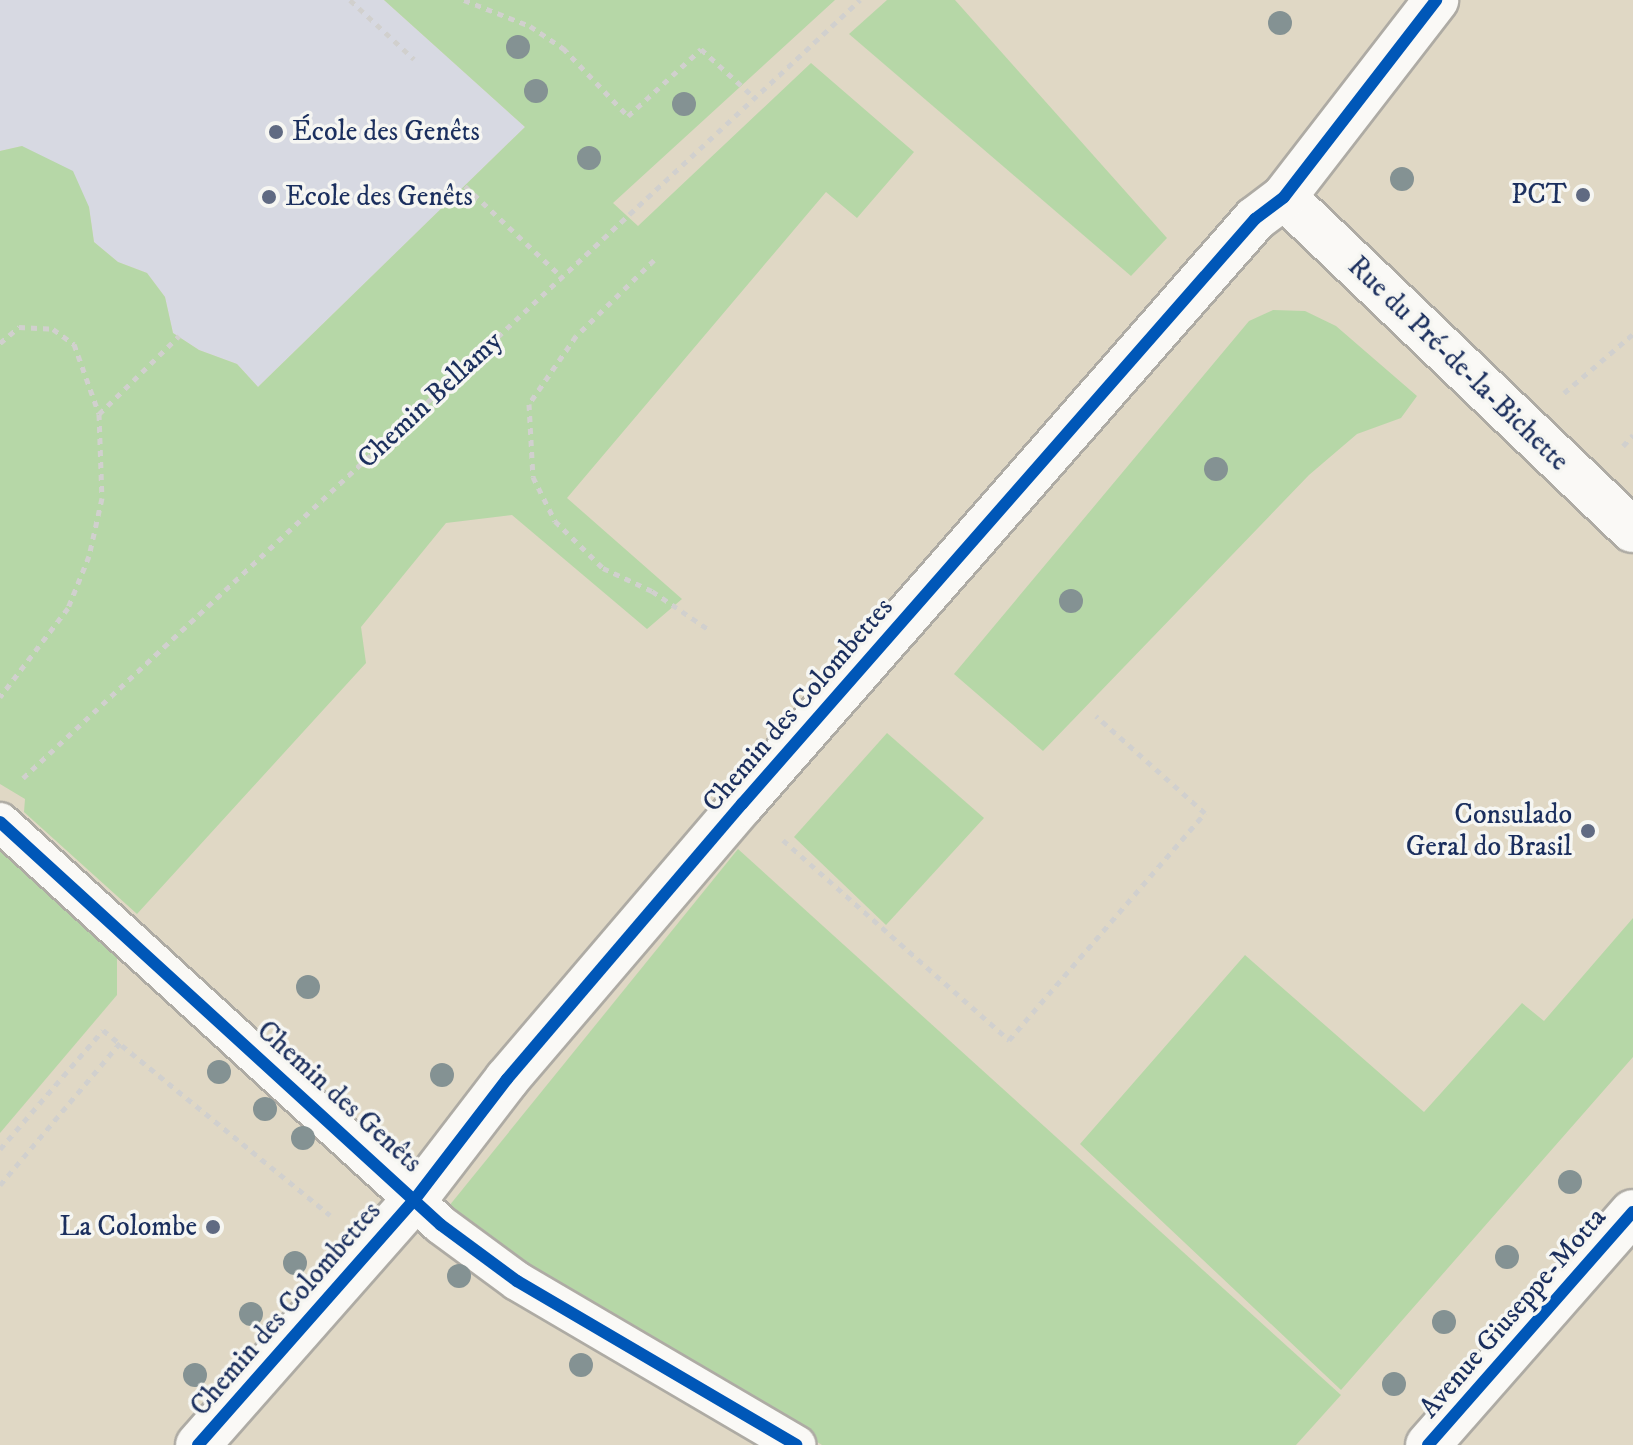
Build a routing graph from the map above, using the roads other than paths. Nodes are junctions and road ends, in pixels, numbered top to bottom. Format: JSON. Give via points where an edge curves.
{"nodes":[{"id":1,"x":1436,"y":0,"type":"edge"},
{"id":2,"x":1284,"y":197,"type":"junction"},
{"id":3,"x":1633,"y":530,"type":"edge"},
{"id":4,"x":0,"y":822,"type":"edge"},
{"id":5,"x":415,"y":1199,"type":"junction"},
{"id":6,"x":1633,"y":1212,"type":"edge"},
{"id":7,"x":198,"y":1445,"type":"edge"},
{"id":8,"x":796,"y":1445,"type":"edge"},
{"id":9,"x":1428,"y":1445,"type":"edge"}],
"edges":[{"from":1,"to":2,"type":"street","name":"Chemin des Colombettes"},
{"from":2,"to":3,"type":"street","name":"Rue du Pré-de-la-Bichette"},
{"from":2,"to":5,"type":"street","name":"Chemin des Colombettes","via":[[1246,229],[614,952]]},
{"from":4,"to":5,"type":"street","name":"Chemin des Genêts"},
{"from":5,"to":7,"type":"street","name":"Chemin des Colombettes"},
{"from":5,"to":8,"type":"street","name":"Chemin des Genêts","via":[[517,1281]]},
{"from":6,"to":9,"type":"street","name":"Avenue Giuseppe-Motta"}]}
